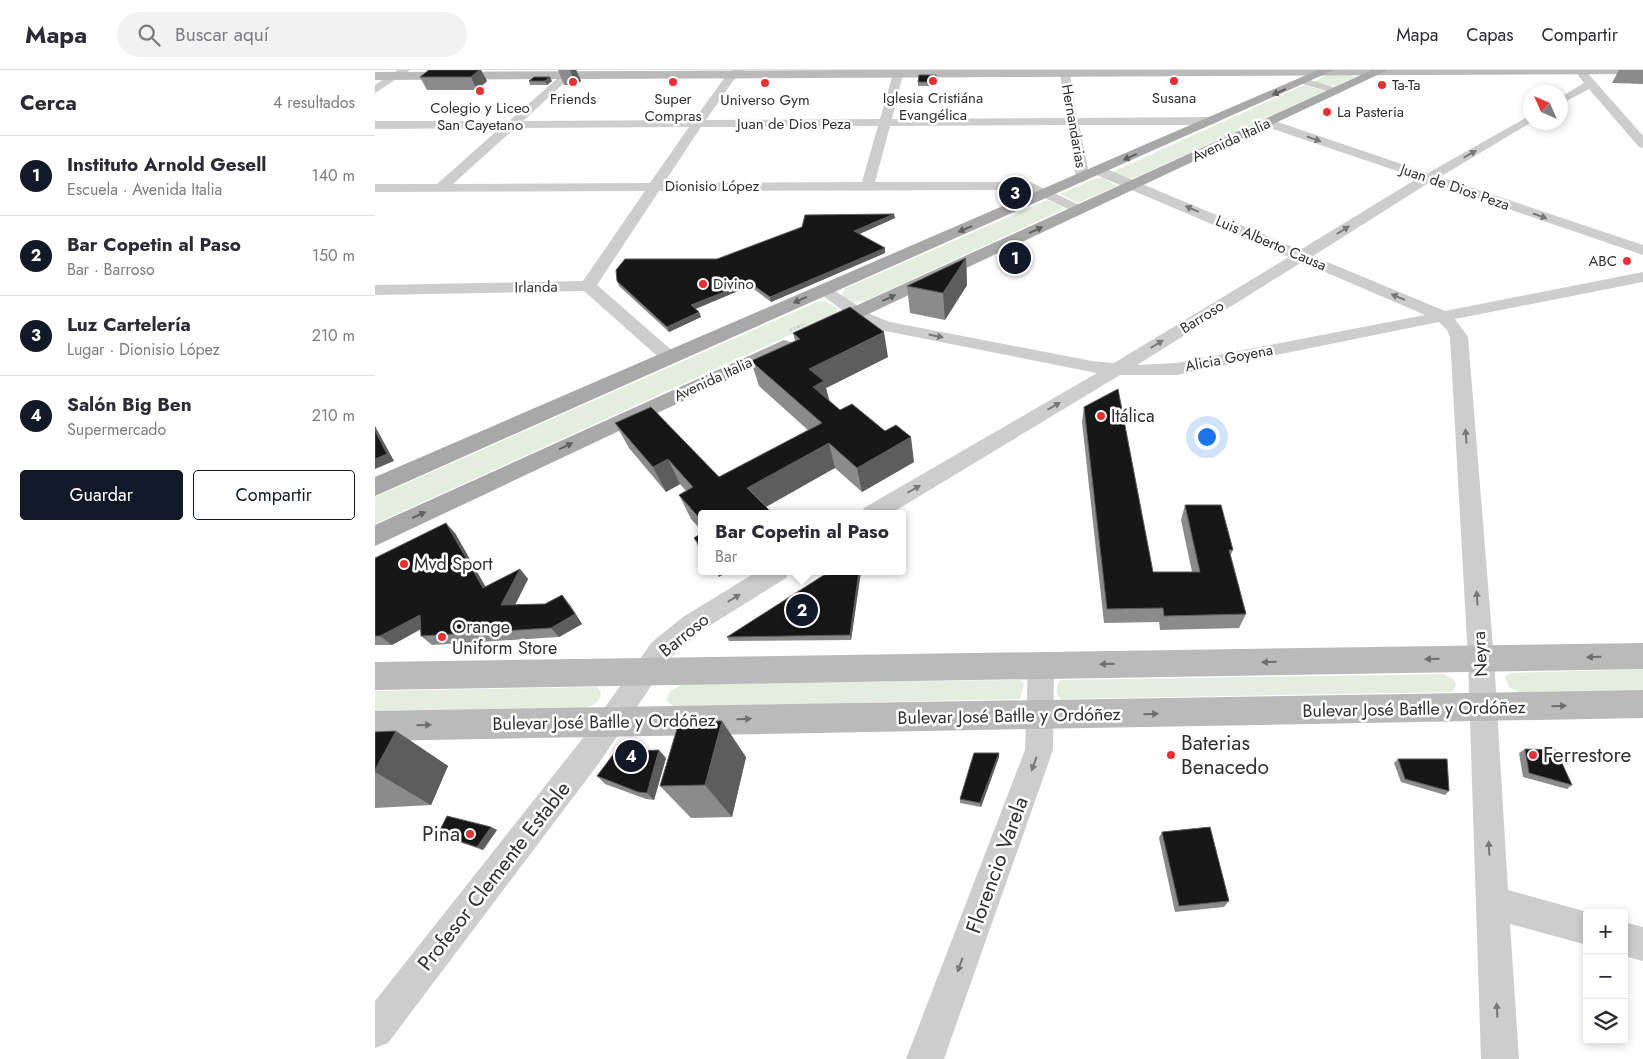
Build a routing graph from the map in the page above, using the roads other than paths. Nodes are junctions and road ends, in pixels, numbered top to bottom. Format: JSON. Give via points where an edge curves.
{"nodes":[{"id":1,"x":1579,"y":70,"type":"edge"},
{"id":2,"x":1643,"y":70,"type":"edge"},
{"id":3,"x":1196,"y":71,"type":"edge"},
{"id":4,"x":1326,"y":71,"type":"edge"},
{"id":5,"x":1380,"y":71,"type":"edge"},
{"id":6,"x":570,"y":72,"type":"edge"},
{"id":7,"x":737,"y":72,"type":"edge"},
{"id":8,"x":857,"y":72,"type":"edge"},
{"id":9,"x":993,"y":72,"type":"edge"},
{"id":10,"x":1171,"y":72,"type":"edge"},
{"id":11,"x":401,"y":73,"type":"edge"},
{"id":12,"x":1065,"y":73,"type":"junction"},
{"id":13,"x":898,"y":74,"type":"junction"},
{"id":14,"x":375,"y":76,"type":"edge"},
{"id":15,"x":1303,"y":82,"type":"junction"},
{"id":16,"x":1591,"y":83,"type":"junction"},
{"id":17,"x":375,"y":90,"type":"edge"},
{"id":18,"x":1337,"y":91,"type":"junction"},
{"id":19,"x":1568,"y":96,"type":"edge"},
{"id":20,"x":1212,"y":121,"type":"junction"},
{"id":21,"x":1071,"y":122,"type":"junction"},
{"id":22,"x":1268,"y":123,"type":"junction"},
{"id":23,"x":1523,"y":123,"type":"edge"},
{"id":24,"x":697,"y":124,"type":"junction"},
{"id":25,"x":884,"y":124,"type":"junction"},
{"id":26,"x":375,"y":125,"type":"edge"},
{"id":27,"x":510,"y":125,"type":"junction"},
{"id":28,"x":1643,"y":144,"type":"edge"},
{"id":29,"x":1091,"y":174,"type":"junction"},
{"id":30,"x":1428,"y":178,"type":"junction"},
{"id":31,"x":868,"y":185,"type":"junction"},
{"id":32,"x":1133,"y":185,"type":"junction"},
{"id":33,"x":655,"y":186,"type":"junction"},
{"id":34,"x":375,"y":188,"type":"edge"},
{"id":35,"x":440,"y":188,"type":"junction"},
{"id":36,"x":1047,"y":194,"type":"junction"},
{"id":37,"x":1079,"y":210,"type":"junction"},
{"id":38,"x":1643,"y":250,"type":"edge"},
{"id":39,"x":1301,"y":256,"type":"junction"},
{"id":40,"x":1643,"y":277,"type":"edge"},
{"id":41,"x":589,"y":286,"type":"junction"},
{"id":42,"x":375,"y":290,"type":"edge"},
{"id":43,"x":823,"y":290,"type":"junction"},
{"id":44,"x":857,"y":312,"type":"junction"},
{"id":45,"x":1443,"y":316,"type":"junction"},
{"id":46,"x":670,"y":358,"type":"junction"},
{"id":47,"x":1116,"y":370,"type":"junction"},
{"id":48,"x":375,"y":487,"type":"edge"},
{"id":49,"x":879,"y":510,"type":"edge"},
{"id":50,"x":375,"y":536,"type":"edge"},
{"id":51,"x":771,"y":575,"type":"edge"},
{"id":52,"x":1643,"y":656,"type":"edge"},
{"id":53,"x":1481,"y":659,"type":"junction"},
{"id":54,"x":1041,"y":666,"type":"junction"},
{"id":55,"x":643,"y":673,"type":"junction"},
{"id":56,"x":375,"y":676,"type":"edge"},
{"id":57,"x":1643,"y":704,"type":"edge"},
{"id":58,"x":1483,"y":708,"type":"junction"},
{"id":59,"x":1041,"y":716,"type":"junction"},
{"id":60,"x":612,"y":721,"type":"junction"},
{"id":61,"x":375,"y":726,"type":"edge"},
{"id":62,"x":1491,"y":902,"type":"junction"},
{"id":63,"x":1583,"y":927,"type":"edge"},
{"id":64,"x":1628,"y":940,"type":"edge"},
{"id":65,"x":1643,"y":944,"type":"edge"},
{"id":66,"x":375,"y":1030,"type":"edge"},
{"id":67,"x":925,"y":1059,"type":"edge"},
{"id":68,"x":1500,"y":1059,"type":"edge"}],
"edges":[{"from":1,"to":2,"type":"street"},
{"from":1,"to":5,"type":"street"},
{"from":1,"to":16,"type":"street"},
{"from":3,"to":4,"type":"street"},
{"from":3,"to":10,"type":"street"},
{"from":4,"to":5,"type":"street"},
{"from":4,"to":15,"type":"main road","name":"Avenida Italia"},
{"from":5,"to":18,"type":"main road","name":"Avenida Italia"},
{"from":6,"to":7,"type":"street"},
{"from":6,"to":11,"type":"street"},
{"from":6,"to":27,"type":"street"},
{"from":7,"to":8,"type":"street"},
{"from":7,"to":24,"type":"street"},
{"from":8,"to":13,"type":"street"},
{"from":9,"to":12,"type":"street"},
{"from":9,"to":13,"type":"street"},
{"from":10,"to":12,"type":"street"},
{"from":11,"to":14,"type":"street"},
{"from":11,"to":17,"type":"street"},
{"from":12,"to":21,"type":"street","name":"Hernandarias"},
{"from":13,"to":25,"type":"street"},
{"from":15,"to":18,"type":"street"},
{"from":15,"to":20,"type":"main road","name":"Avenida Italia","one_way":true},
{"from":16,"to":19,"type":"street"},
{"from":16,"to":28,"type":"street"},
{"from":18,"to":22,"type":"main road","name":"Avenida Italia"},
{"from":20,"to":21,"type":"street","name":"Juan de Dios Peza"},
{"from":20,"to":29,"type":"main road","name":"Avenida Italia","one_way":true},
{"from":21,"to":25,"type":"street","name":"Juan de Dios Peza"},
{"from":21,"to":29,"type":"street","name":"Hernandarias"},
{"from":22,"to":30,"type":"street","name":"Juan de Dios Peza","one_way":true},
{"from":22,"to":32,"type":"main road","name":"Avenida Italia"},
{"from":30,"to":23,"type":"street","name":"Barroso","one_way":true},
{"from":24,"to":25,"type":"street","name":"Juan de Dios Peza"},
{"from":24,"to":27,"type":"street","name":"Juan de Dios Peza"},
{"from":24,"to":33,"type":"street"},
{"from":25,"to":31,"type":"street"},
{"from":26,"to":27,"type":"street","name":"Juan de Dios Peza"},
{"from":27,"to":35,"type":"street"},
{"from":29,"to":32,"type":"street","name":"Luis Alberto Causa"},
{"from":29,"to":36,"type":"main road","name":"Avenida Italia"},
{"from":30,"to":38,"type":"street","name":"Juan de Dios Peza","one_way":true},
{"from":39,"to":30,"type":"street","name":"Barroso","one_way":true},
{"from":31,"to":33,"type":"street","name":"Dionisio López"},
{"from":31,"to":36,"type":"street","name":"Dionisio López","via":[[1030,186]]},
{"from":32,"to":37,"type":"main road","name":"Avenida Italia"},
{"from":39,"to":32,"type":"street","name":"Luis Alberto Causa","one_way":true},
{"from":33,"to":35,"type":"street","name":"Dionisio López"},
{"from":33,"to":41,"type":"street"},
{"from":34,"to":35,"type":"street","name":"Dionisio López"},
{"from":36,"to":37,"type":"street"},
{"from":36,"to":43,"type":"main road","name":"Avenida Italia","one_way":true},
{"from":44,"to":37,"type":"main road","name":"Avenida Italia","one_way":true},
{"from":45,"to":39,"type":"street","name":"Luis Alberto Causa","one_way":true},
{"from":47,"to":39,"type":"street","name":"Barroso","one_way":true},
{"from":40,"to":45,"type":"street","name":"Alicia Goyena"},
{"from":41,"to":42,"type":"street","name":"Irlanda"},
{"from":41,"to":46,"type":"street"},
{"from":43,"to":44,"type":"street","name":"Alicia Goyena"},
{"from":43,"to":46,"type":"main road","name":"Avenida Italia","one_way":true},
{"from":44,"to":47,"type":"street","name":"Alicia Goyena","one_way":true,"via":[[885,326]]},
{"from":50,"to":44,"type":"main road","name":"Avenida Italia","one_way":true},
{"from":45,"to":47,"type":"street","name":"Alicia Goyena","via":[[1177,369]]},
{"from":53,"to":45,"type":"street","name":"Neyra","one_way":true,"via":[[1459,337]]},
{"from":46,"to":48,"type":"main road","name":"Avenida Italia"},
{"from":49,"to":47,"type":"street","name":"Barroso","one_way":true},
{"from":55,"to":51,"type":"street","name":"Barroso","one_way":true,"via":[[661,650],[691,624]]},
{"from":52,"to":53,"type":"street","one_way":true},
{"from":53,"to":54,"type":"street","one_way":true},
{"from":53,"to":58,"type":"street","name":"Neyra"},
{"from":54,"to":55,"type":"street"},
{"from":54,"to":59,"type":"street","name":"Florencio Varela"},
{"from":55,"to":56,"type":"street"},
{"from":55,"to":60,"type":"street","name":"Barroso"},
{"from":58,"to":57,"type":"street","name":"Bulevar José Batlle y Ordóñez","one_way":true},
{"from":59,"to":58,"type":"street","name":"Bulevar José Batlle y Ordóñez","one_way":true},
{"from":62,"to":58,"type":"street","name":"Neyra","one_way":true},
{"from":60,"to":59,"type":"street","name":"Bulevar José Batlle y Ordóñez","one_way":true},
{"from":59,"to":67,"type":"street","name":"Florencio Varela","one_way":true,"via":[[1039,750]]},
{"from":61,"to":60,"type":"street","name":"Bulevar José Batlle y Ordóñez","one_way":true},
{"from":60,"to":66,"type":"street","name":"Profesor Clemente Estable"},
{"from":62,"to":63,"type":"street"},
{"from":68,"to":62,"type":"street","name":"Neyra","one_way":true},
{"from":64,"to":65,"type":"street"}]}
